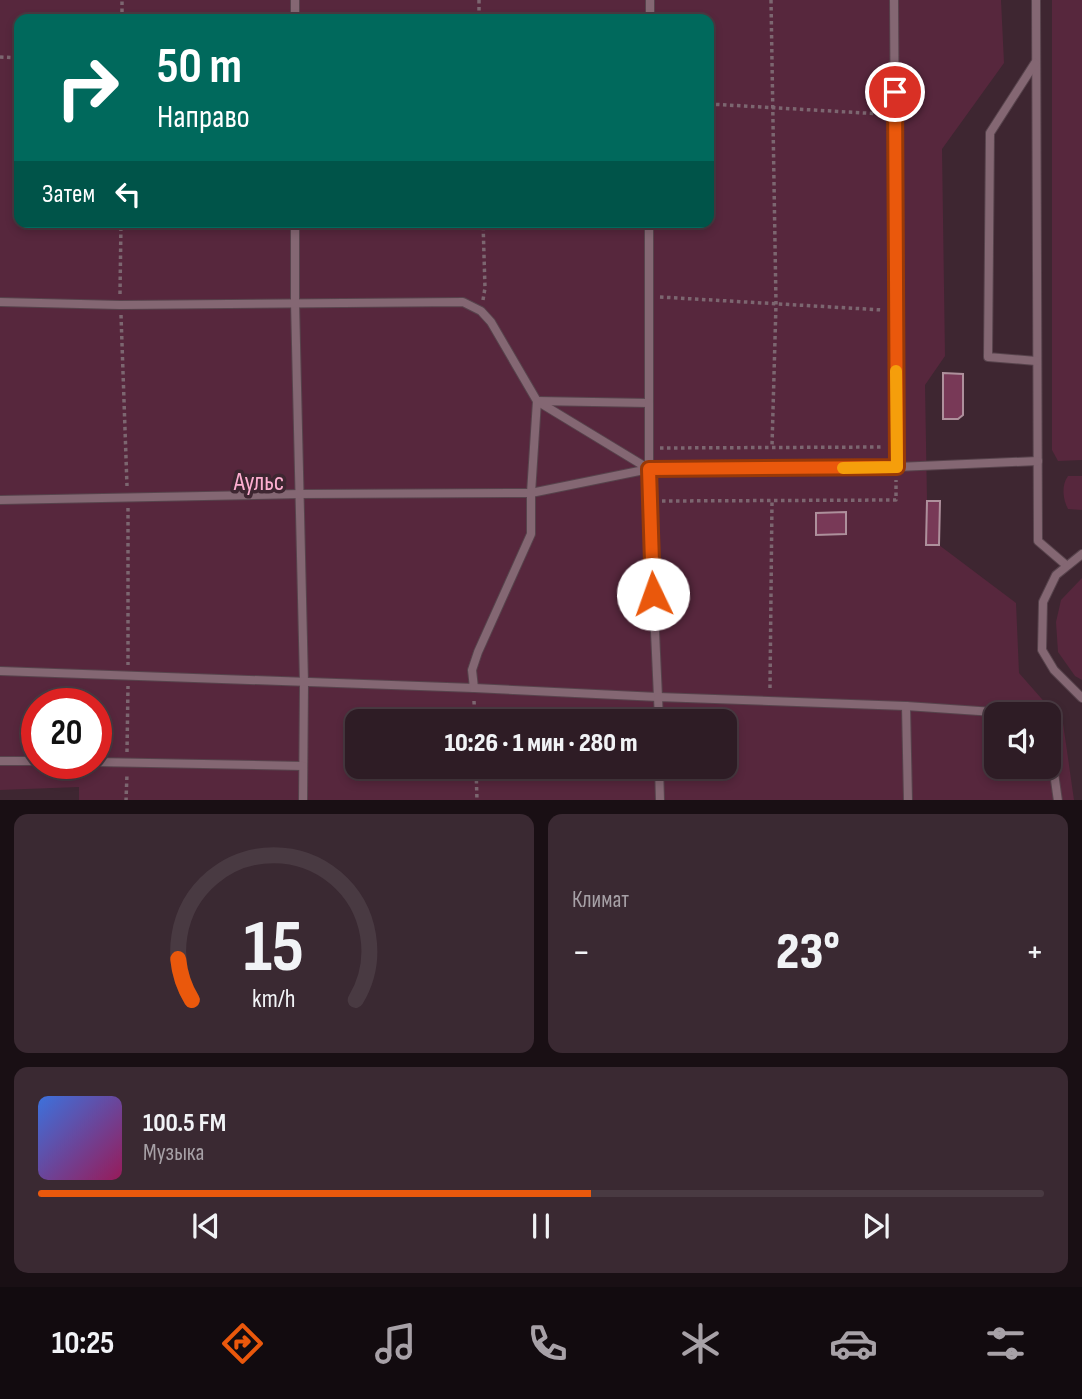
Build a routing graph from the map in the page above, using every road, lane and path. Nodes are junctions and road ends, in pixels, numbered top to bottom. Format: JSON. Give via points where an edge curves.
{"nodes":[{"id":1,"x":771,"y":0,"type":"edge"},
{"id":2,"x":894,"y":0,"type":"edge"},
{"id":3,"x":1035,"y":0,"type":"edge"},
{"id":4,"x":1035,"y":63,"type":"junction"},
{"id":5,"x":714,"y":104,"type":"edge"},
{"id":6,"x":773,"y":108,"type":"junction"},
{"id":7,"x":895,"y":115,"type":"junction"},
{"id":8,"x":295,"y":228,"type":"edge"},
{"id":9,"x":483,"y":228,"type":"edge"},
{"id":10,"x":649,"y":228,"type":"edge"},
{"id":11,"x":649,"y":297,"type":"junction"},
{"id":12,"x":0,"y":302,"type":"edge"},
{"id":13,"x":295,"y":302,"type":"junction"},
{"id":14,"x":776,"y":304,"type":"junction"},
{"id":15,"x":481,"y":311,"type":"junction"},
{"id":16,"x":896,"y":311,"type":"junction"},
{"id":17,"x":1036,"y":361,"type":"junction"},
{"id":18,"x":537,"y":401,"type":"junction"},
{"id":19,"x":649,"y":403,"type":"junction"},
{"id":20,"x":772,"y":446,"type":"junction"},
{"id":21,"x":896,"y":447,"type":"junction"},
{"id":22,"x":649,"y":448,"type":"junction"},
{"id":23,"x":1038,"y":461,"type":"junction"},
{"id":24,"x":897,"y":467,"type":"junction"},
{"id":25,"x":649,"y":469,"type":"junction"},
{"id":26,"x":531,"y":493,"type":"junction"},
{"id":27,"x":300,"y":494,"type":"junction"},
{"id":28,"x":0,"y":500,"type":"edge"},
{"id":29,"x":649,"y":501,"type":"junction"},
{"id":30,"x":772,"y":501,"type":"junction"},
{"id":31,"x":1082,"y":554,"type":"edge"},
{"id":32,"x":1066,"y":565,"type":"junction"},
{"id":33,"x":0,"y":671,"type":"edge"},
{"id":34,"x":304,"y":683,"type":"junction"},
{"id":35,"x":474,"y":688,"type":"junction"},
{"id":36,"x":658,"y":697,"type":"junction"},
{"id":37,"x":1082,"y":698,"type":"edge"},
{"id":38,"x":770,"y":701,"type":"junction"},
{"id":39,"x":906,"y":706,"type":"junction"},
{"id":40,"x":475,"y":709,"type":"edge"},
{"id":41,"x":658,"y":709,"type":"edge"},
{"id":42,"x":984,"y":711,"type":"edge"},
{"id":43,"x":0,"y":761,"type":"edge"},
{"id":44,"x":21,"y":761,"type":"edge"},
{"id":45,"x":112,"y":762,"type":"edge"},
{"id":46,"x":303,"y":766,"type":"junction"},
{"id":47,"x":476,"y":779,"type":"edge"},
{"id":48,"x":659,"y":779,"type":"edge"},
{"id":49,"x":1055,"y":779,"type":"edge"},
{"id":50,"x":303,"y":800,"type":"edge"},
{"id":51,"x":477,"y":800,"type":"edge"},
{"id":52,"x":660,"y":800,"type":"edge"},
{"id":53,"x":908,"y":800,"type":"edge"},
{"id":54,"x":1058,"y":800,"type":"edge"}],
"edges":[{"from":1,"to":6,"type":"path"},
{"from":2,"to":7,"type":"lane"},
{"from":3,"to":4,"type":"lane"},
{"from":4,"to":17,"type":"lane"},
{"from":4,"to":17,"type":"lane","via":[[990,133],[988,357]]},
{"from":5,"to":6,"type":"path"},
{"from":6,"to":7,"type":"path"},
{"from":6,"to":14,"type":"path"},
{"from":7,"to":16,"type":"lane"},
{"from":8,"to":13,"type":"lane"},
{"from":9,"to":15,"type":"path"},
{"from":10,"to":11,"type":"lane"},
{"from":11,"to":14,"type":"path"},
{"from":11,"to":19,"type":"lane"},
{"from":12,"to":13,"type":"lane"},
{"from":13,"to":15,"type":"lane","via":[[463,302]]},
{"from":13,"to":27,"type":"lane"},
{"from":14,"to":16,"type":"path"},
{"from":14,"to":20,"type":"path"},
{"from":15,"to":18,"type":"lane"},
{"from":16,"to":21,"type":"lane"},
{"from":17,"to":23,"type":"lane"},
{"from":18,"to":19,"type":"lane"},
{"from":18,"to":25,"type":"lane"},
{"from":18,"to":26,"type":"lane"},
{"from":19,"to":22,"type":"lane"},
{"from":20,"to":21,"type":"path"},
{"from":20,"to":22,"type":"path"},
{"from":21,"to":24,"type":"lane"},
{"from":22,"to":25,"type":"lane"},
{"from":23,"to":24,"type":"lane"},
{"from":23,"to":32,"type":"lane","via":[[1038,541]]},
{"from":24,"to":25,"type":"lane"},
{"from":24,"to":30,"type":"path","via":[[896,500]]},
{"from":25,"to":26,"type":"lane"},
{"from":25,"to":29,"type":"lane"},
{"from":26,"to":27,"type":"lane"},
{"from":26,"to":35,"type":"lane","via":[[531,534],[478,652],[472,670]]},
{"from":27,"to":28,"type":"lane"},
{"from":27,"to":34,"type":"lane"},
{"from":29,"to":30,"type":"path"},
{"from":29,"to":36,"type":"lane"},
{"from":30,"to":38,"type":"path"},
{"from":31,"to":32,"type":"lane"},
{"from":32,"to":37,"type":"lane","via":[[1044,601],[1042,650],[1054,670]]},
{"from":33,"to":34,"type":"lane"},
{"from":34,"to":35,"type":"lane"},
{"from":34,"to":46,"type":"lane"},
{"from":35,"to":36,"type":"lane"},
{"from":35,"to":40,"type":"path"},
{"from":36,"to":38,"type":"lane"},
{"from":36,"to":41,"type":"lane"},
{"from":38,"to":39,"type":"lane"},
{"from":39,"to":42,"type":"lane"},
{"from":39,"to":53,"type":"lane"},
{"from":43,"to":44,"type":"lane"},
{"from":45,"to":46,"type":"lane"},
{"from":46,"to":50,"type":"lane"},
{"from":47,"to":51,"type":"path"},
{"from":48,"to":52,"type":"lane"},
{"from":49,"to":54,"type":"lane"}]}
